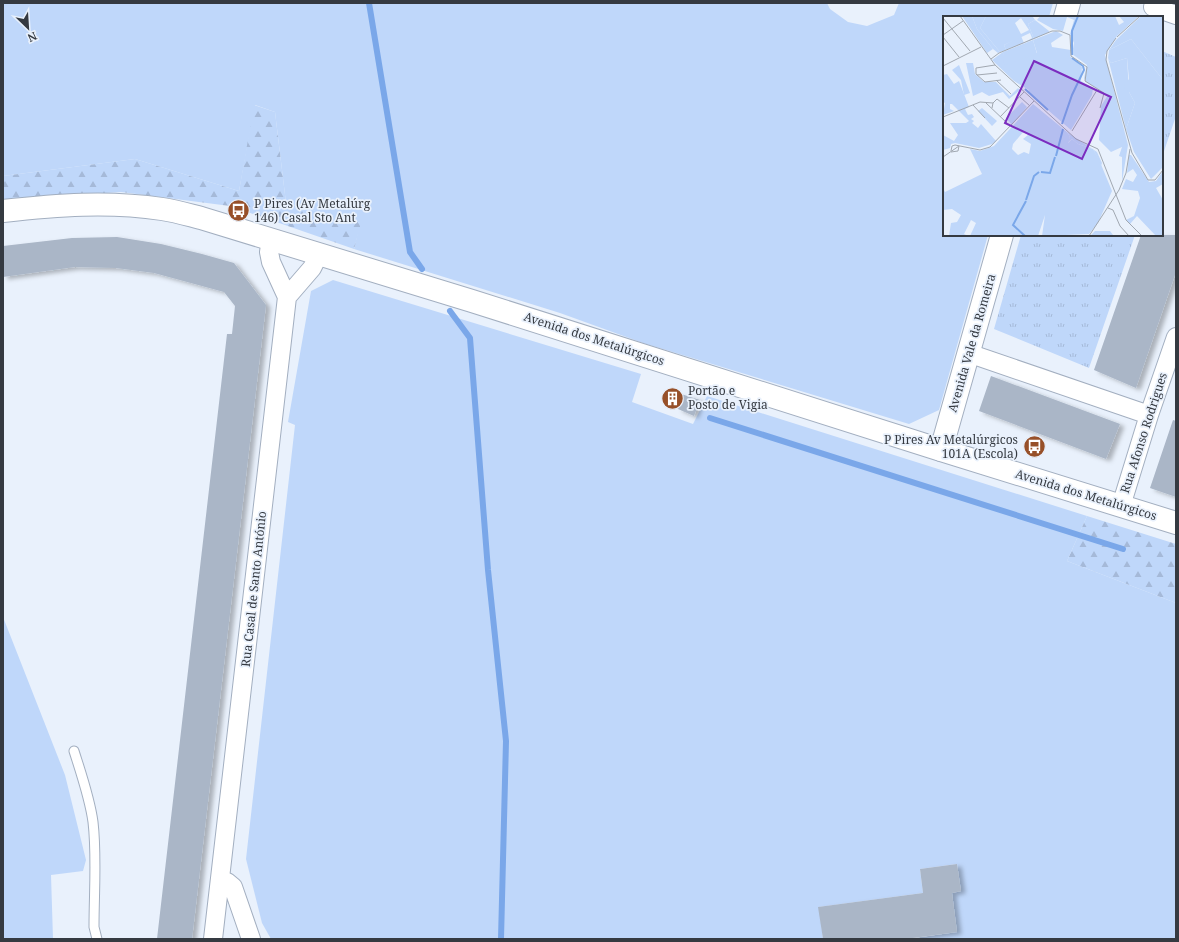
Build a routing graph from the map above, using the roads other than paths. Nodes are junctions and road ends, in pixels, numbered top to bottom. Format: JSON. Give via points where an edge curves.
{"nodes":[{"id":1,"x":1068,"y":3,"type":"edge"},
{"id":2,"x":1153,"y":7,"type":"dead end"},
{"id":3,"x":1176,"y":15,"type":"edge"},
{"id":4,"x":1064,"y":16,"type":"edge"},
{"id":5,"x":3,"y":211,"type":"edge"},
{"id":6,"x":1002,"y":236,"type":"edge"},
{"id":7,"x":271,"y":239,"type":"junction"},
{"id":8,"x":318,"y":253,"type":"junction"},
{"id":9,"x":287,"y":297,"type":"junction"},
{"id":10,"x":1176,"y":337,"type":"edge"},
{"id":11,"x":968,"y":353,"type":"junction"},
{"id":12,"x":1149,"y":415,"type":"junction"},
{"id":13,"x":941,"y":450,"type":"junction"},
{"id":14,"x":1121,"y":506,"type":"junction"},
{"id":15,"x":1176,"y":523,"type":"edge"},
{"id":16,"x":74,"y":751,"type":"dead end"},
{"id":17,"x":221,"y":880,"type":"junction"},
{"id":18,"x":97,"y":939,"type":"edge"},
{"id":19,"x":213,"y":939,"type":"edge"},
{"id":20,"x":251,"y":939,"type":"edge"}],
"edges":[{"from":1,"to":4,"type":"main road"},
{"from":2,"to":3,"type":"street"},
{"from":5,"to":7,"type":"main road","name":"Avenida dos Metalúrgicos","via":[[91,204],[142,206],[202,218]]},
{"from":6,"to":11,"type":"main road","name":"Avenida Vale da Romeira"},
{"from":7,"to":8,"type":"main road","name":"Avenida dos Metalúrgicos"},
{"from":7,"to":9,"type":"street","via":[[271,262]]},
{"from":8,"to":9,"type":"street","via":[[312,268]]},
{"from":8,"to":13,"type":"main road","name":"Avenida dos Metalúrgicos"},
{"from":9,"to":17,"type":"street","name":"Rua Casal de Santo António"},
{"from":10,"to":12,"type":"street","name":"Rua Afonso Rodrigues"},
{"from":11,"to":12,"type":"street"},
{"from":11,"to":13,"type":"main road","name":"Avenida Vale da Romeira"},
{"from":12,"to":14,"type":"street","name":"Rua Afonso Rodrigues"},
{"from":13,"to":14,"type":"main road","name":"Avenida dos Metalúrgicos"},
{"from":14,"to":15,"type":"main road","name":"Avenida dos Metalúrgicos"},
{"from":16,"to":18,"type":"lane","via":[[93,821],[94,926]]},
{"from":17,"to":19,"type":"street","name":"Rua Casal de Santo António"},
{"from":17,"to":20,"type":"street","via":[[228,882],[232,887]]}]}
